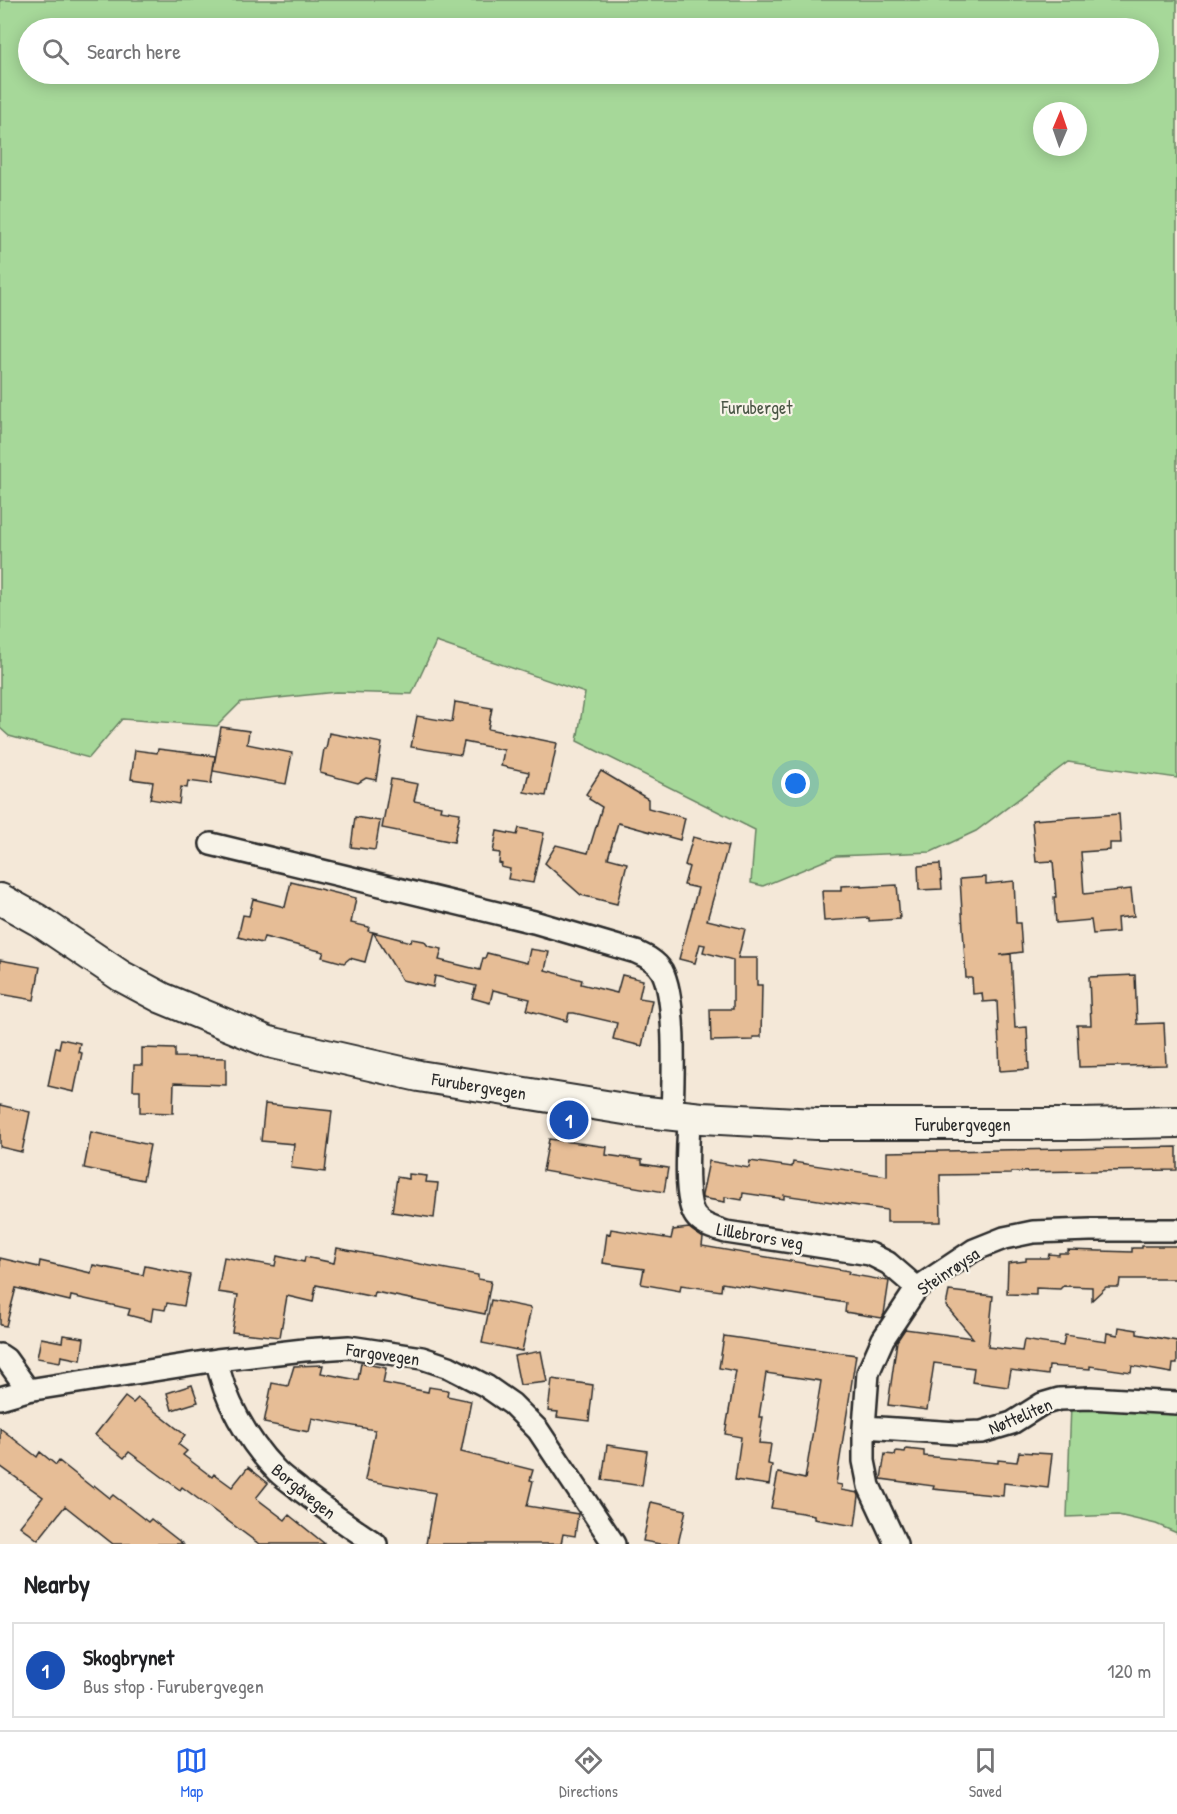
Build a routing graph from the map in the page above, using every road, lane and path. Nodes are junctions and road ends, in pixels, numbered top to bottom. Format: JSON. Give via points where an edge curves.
{"nodes":[{"id":1,"x":211,"y":844,"type":"dead end"},
{"id":2,"x":0,"y":899,"type":"edge"},
{"id":3,"x":681,"y":1117,"type":"junction"},
{"id":4,"x":1177,"y":1122,"type":"edge"},
{"id":5,"x":1177,"y":1230,"type":"edge"},
{"id":6,"x":917,"y":1288,"type":"junction"},
{"id":7,"x":0,"y":1355,"type":"edge"},
{"id":8,"x":217,"y":1360,"type":"junction"},
{"id":9,"x":28,"y":1390,"type":"junction"},
{"id":10,"x":0,"y":1398,"type":"edge"},
{"id":11,"x":1177,"y":1403,"type":"edge"},
{"id":12,"x":864,"y":1427,"type":"junction"},
{"id":13,"x":376,"y":1544,"type":"edge"},
{"id":14,"x":614,"y":1544,"type":"edge"},
{"id":15,"x":896,"y":1544,"type":"edge"}],
"edges":[{"from":1,"to":3,"type":"street","via":[[534,922],[651,959],[668,987]]},
{"from":2,"to":3,"type":"main road","name":"Furubergvegen","via":[[162,998],[269,1042],[419,1076]]},
{"from":3,"to":4,"type":"main road","name":"Furubergvegen","via":[[816,1124]]},
{"from":3,"to":6,"type":"street","name":"Lillebrors veg","via":[[690,1206],[696,1218],[726,1232],[870,1254],[888,1263]]},
{"from":5,"to":6,"type":"street","name":"Steinrøysa","via":[[1090,1230],[1004,1238],[974,1250]]},
{"from":6,"to":12,"type":"street","name":"Steinrøysa","via":[[883,1338],[868,1373]]},
{"from":7,"to":9,"type":"street"},
{"from":8,"to":9,"type":"street","name":"Fargovegen"},
{"from":8,"to":13,"type":"street","name":"Borgåvegen","via":[[220,1380],[231,1405],[276,1471]]},
{"from":8,"to":14,"type":"street","name":"Fargovegen","via":[[349,1347],[422,1358],[450,1367],[512,1404],[538,1430]]},
{"from":9,"to":10,"type":"street","name":"Fargovegen"},
{"from":11,"to":12,"type":"street","name":"Nøtteliten","via":[[1059,1399],[1042,1404],[1012,1423],[982,1432]]},
{"from":12,"to":15,"type":"street","name":"Steinrøysa","via":[[869,1486]]}]}
